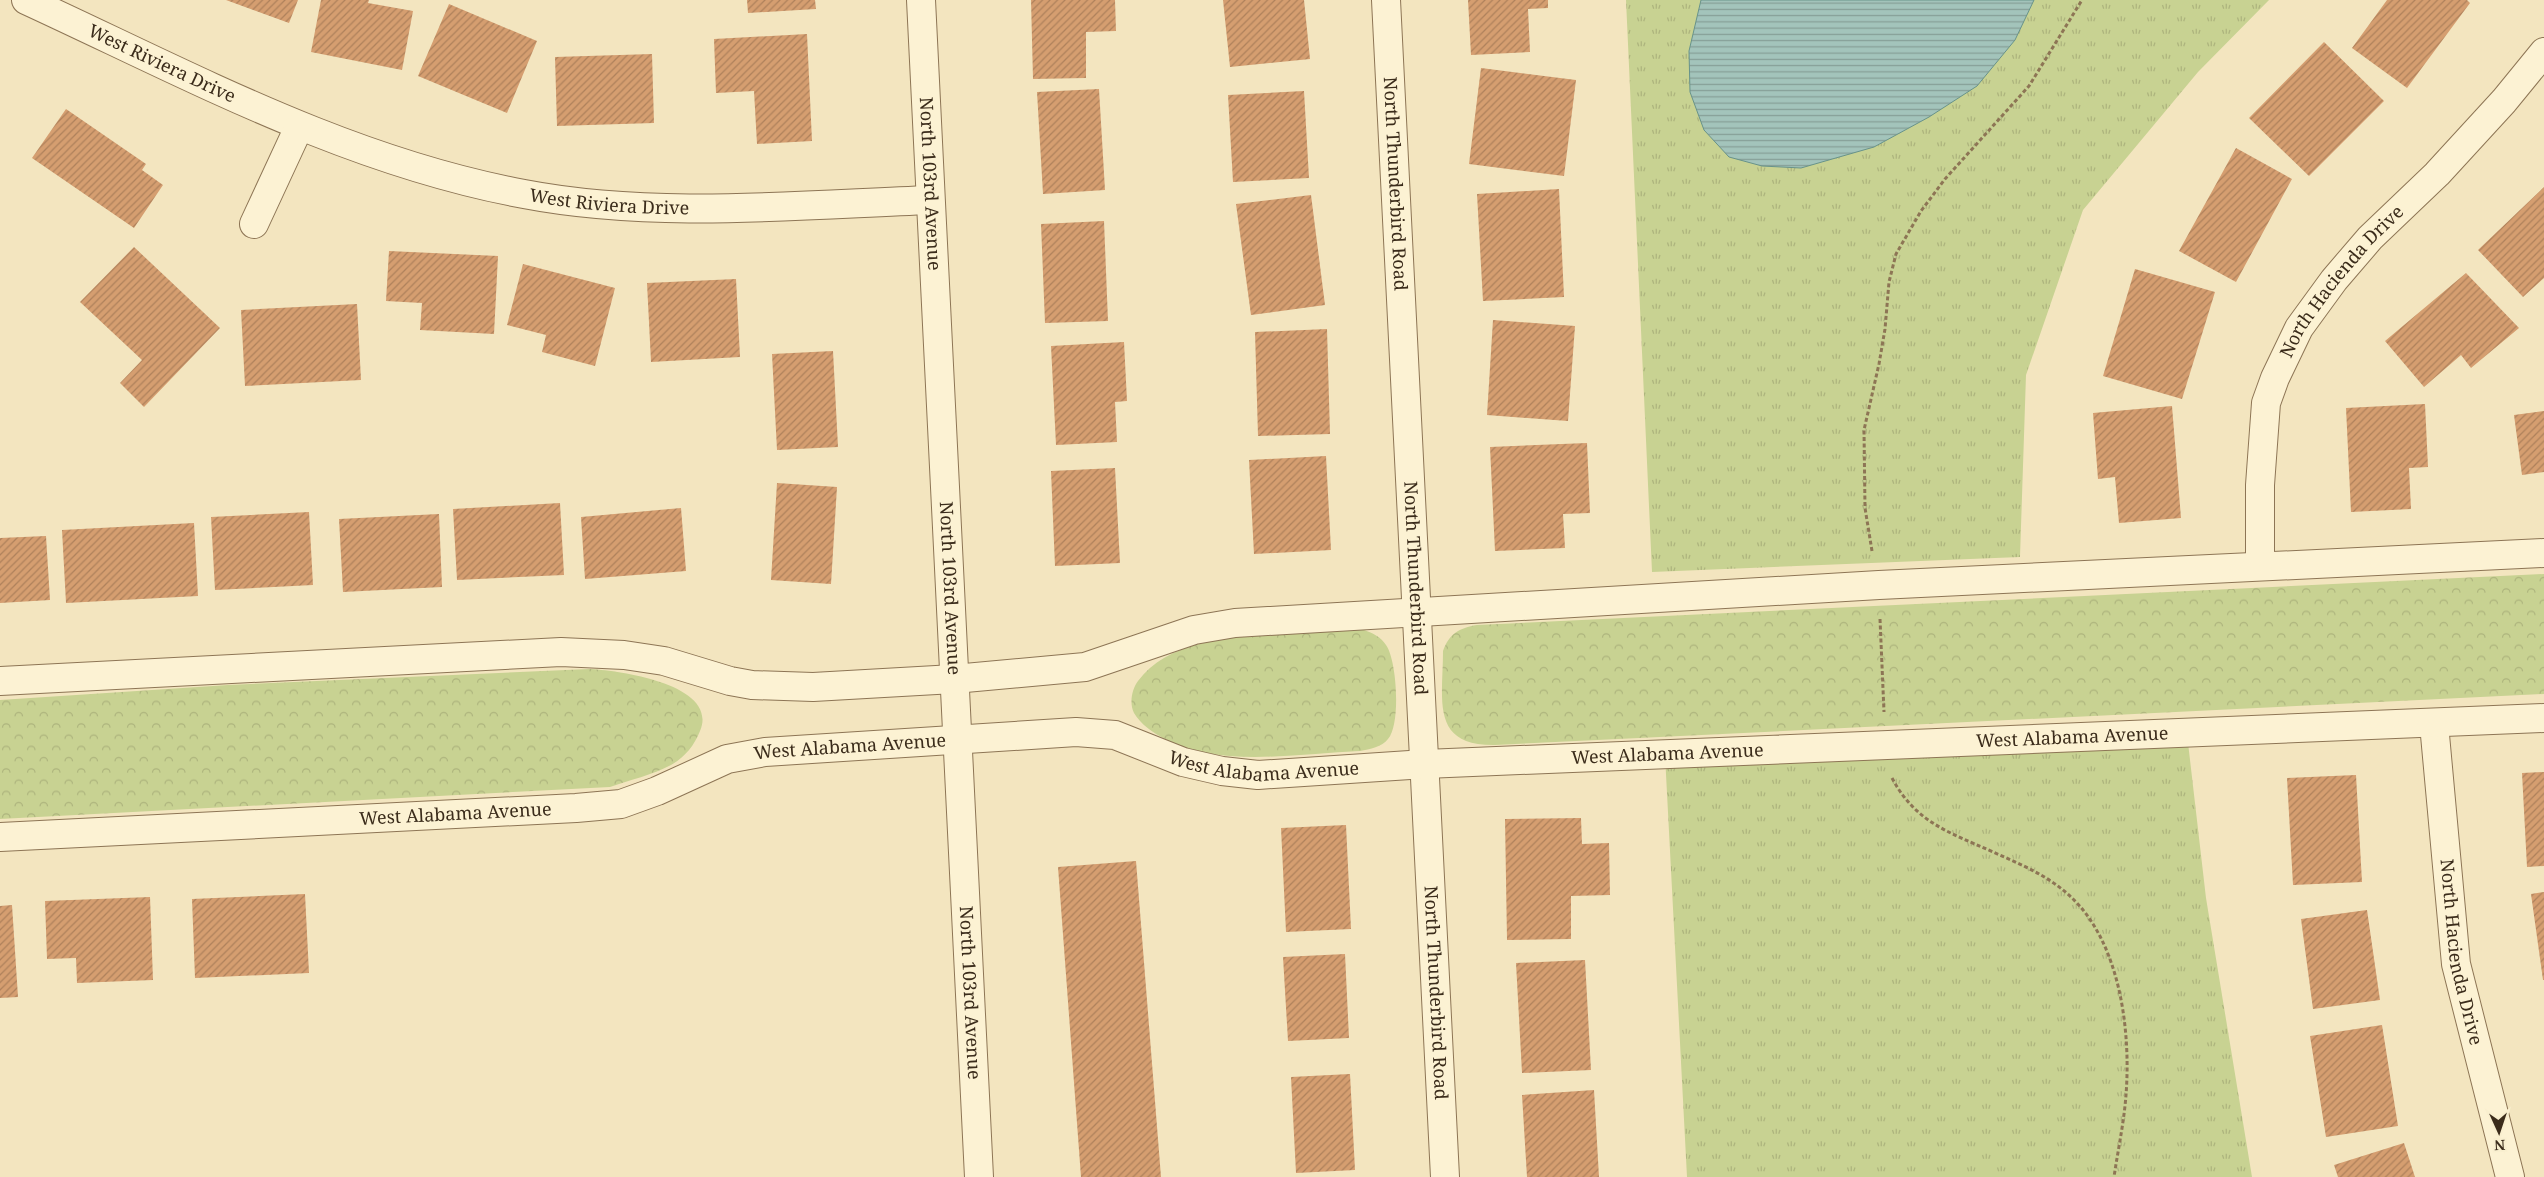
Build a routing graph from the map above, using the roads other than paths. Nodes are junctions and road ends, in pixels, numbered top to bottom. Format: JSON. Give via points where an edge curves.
{"nodes":[{"id":1,"x":26,"y":0,"type":"edge"},
{"id":2,"x":921,"y":0,"type":"edge"},
{"id":3,"x":1386,"y":0,"type":"edge"},
{"id":4,"x":2544,"y":52,"type":"edge"},
{"id":5,"x":299,"y":127,"type":"junction"},
{"id":6,"x":930,"y":200,"type":"junction"},
{"id":7,"x":254,"y":224,"type":"dead end"},
{"id":8,"x":2544,"y":553,"type":"edge"},
{"id":9,"x":2260,"y":566,"type":"junction"},
{"id":10,"x":1417,"y":612,"type":"junction"},
{"id":11,"x":954,"y":679,"type":"junction"},
{"id":12,"x":0,"y":681,"type":"edge"},
{"id":13,"x":2544,"y":718,"type":"edge"},
{"id":14,"x":2434,"y":724,"type":"junction"},
{"id":15,"x":957,"y":740,"type":"junction"},
{"id":16,"x":1425,"y":764,"type":"junction"},
{"id":17,"x":0,"y":837,"type":"edge"},
{"id":18,"x":980,"y":1177,"type":"edge"},
{"id":19,"x":1445,"y":1177,"type":"edge"},
{"id":20,"x":2510,"y":1177,"type":"edge"}],
"edges":[{"from":1,"to":5,"type":"street","name":"West Riviera Drive"},
{"from":2,"to":6,"type":"street","name":"North 103rd Avenue"},
{"from":3,"to":10,"type":"street","name":"North Thunderbird Road"},
{"from":4,"to":9,"type":"street","name":"North Hacienda Drive","via":[[2437,174],[2370,238],[2299,328],[2266,403],[2260,485]]},
{"from":5,"to":6,"type":"street","name":"West Riviera Drive","via":[[398,163],[526,195],[662,209]]},
{"from":5,"to":7,"type":"street"},
{"from":6,"to":11,"type":"street","name":"North 103rd Avenue"},
{"from":8,"to":9,"type":"street"},
{"from":9,"to":10,"type":"street"},
{"from":10,"to":11,"type":"street","via":[[1235,623],[1194,630],[1085,667]]},
{"from":10,"to":16,"type":"street","name":"North Thunderbird Road"},
{"from":11,"to":12,"type":"street","via":[[779,687],[730,681],[664,661],[561,652]]},
{"from":11,"to":15,"type":"street","name":"North 103rd Avenue"},
{"from":13,"to":14,"type":"street","name":"West Alabama Avenue"},
{"from":14,"to":16,"type":"street","name":"West Alabama Avenue"},
{"from":14,"to":20,"type":"street","name":"North Hacienda Drive","via":[[2456,964]]},
{"from":15,"to":16,"type":"street","name":"West Alabama Avenue","via":[[1076,732],[1115,735],[1184,762],[1222,771],[1258,774]]},
{"from":15,"to":17,"type":"street","name":"West Alabama Avenue","via":[[802,748],[736,757],[621,804]]},
{"from":15,"to":18,"type":"street","name":"North 103rd Avenue"},
{"from":16,"to":19,"type":"street","name":"North Thunderbird Road"}]}
